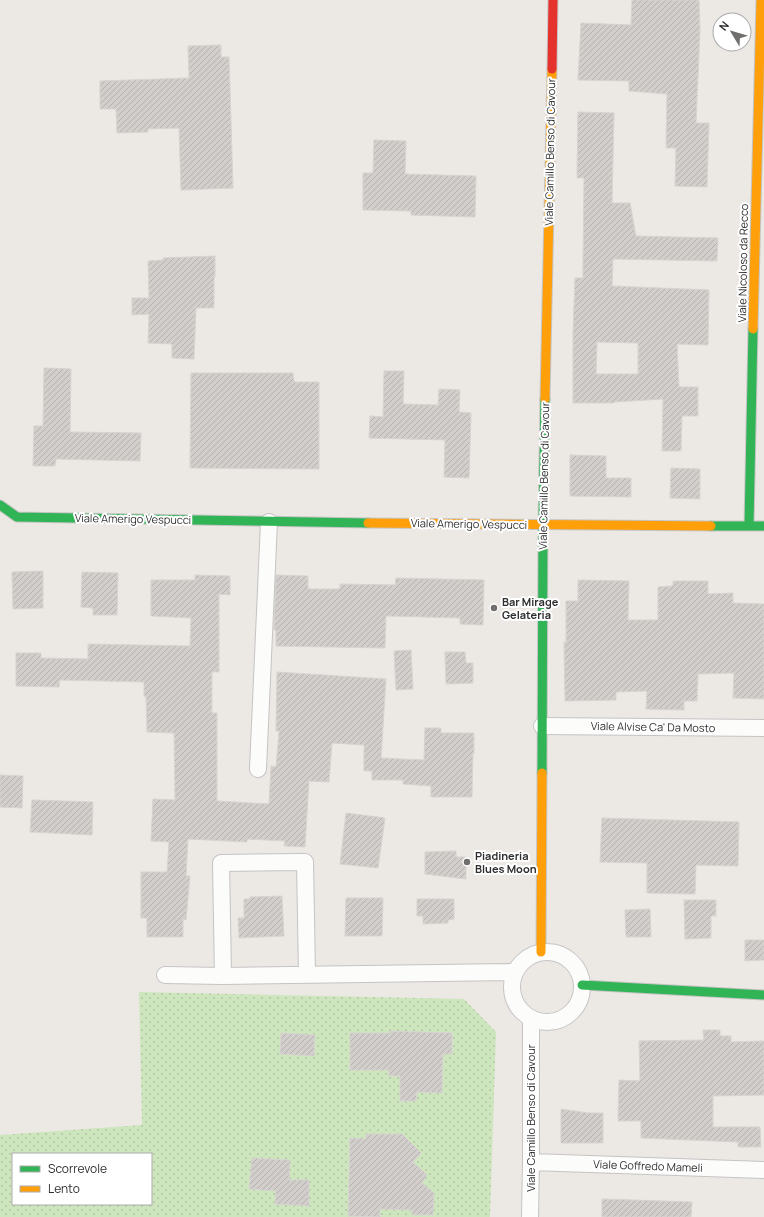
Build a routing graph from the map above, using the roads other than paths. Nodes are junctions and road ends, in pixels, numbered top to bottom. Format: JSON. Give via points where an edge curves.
{"nodes":[{"id":1,"x":553,"y":0,"type":"edge"},
{"id":2,"x":761,"y":0,"type":"edge"},
{"id":3,"x":0,"y":505,"type":"edge"},
{"id":4,"x":269,"y":522,"type":"junction"},
{"id":5,"x":543,"y":525,"type":"junction"},
{"id":6,"x":749,"y":526,"type":"junction"},
{"id":7,"x":764,"y":526,"type":"edge"},
{"id":8,"x":542,"y":726,"type":"junction"},
{"id":9,"x":764,"y":728,"type":"edge"},
{"id":10,"x":258,"y":769,"type":"dead end"},
{"id":11,"x":542,"y":952,"type":"junction"},
{"id":12,"x":515,"y":972,"type":"junction"},
{"id":13,"x":165,"y":975,"type":"dead end"},
{"id":14,"x":307,"y":975,"type":"junction"},
{"id":15,"x":223,"y":976,"type":"junction"},
{"id":16,"x":582,"y":984,"type":"junction"},
{"id":17,"x":764,"y":995,"type":"edge"},
{"id":18,"x":531,"y":1018,"type":"junction"},
{"id":19,"x":531,"y":1162,"type":"junction"},
{"id":20,"x":764,"y":1170,"type":"edge"},
{"id":21,"x":530,"y":1217,"type":"edge"}],
"edges":[{"from":1,"to":5,"type":"street","name":"Viale Camillo Benso di Cavour"},
{"from":2,"to":6,"type":"street","name":"Viale Nicoloso da Recco"},
{"from":3,"to":4,"type":"street","name":"Viale Amerigo Vespucci","via":[[17,517]]},
{"from":4,"to":5,"type":"street","name":"Viale Amerigo Vespucci"},
{"from":4,"to":10,"type":"street"},
{"from":5,"to":6,"type":"street","name":"Viale Amerigo Vespucci"},
{"from":5,"to":8,"type":"street","name":"Viale Camillo Benso di Cavour"},
{"from":6,"to":7,"type":"street","name":"Viale Amerigo Vespucci"},
{"from":8,"to":9,"type":"street","name":"Viale Alvise Ca' Da Mosto"},
{"from":8,"to":11,"type":"street","name":"Viale Camillo Benso di Cavour"},
{"from":11,"to":12,"type":"street","via":[[522,962]]},
{"from":11,"to":16,"type":"street","via":[[553,952],[573,963]]},
{"from":12,"to":14,"type":"street"},
{"from":12,"to":18,"type":"street","via":[[512,993],[522,1012]]},
{"from":13,"to":15,"type":"street"},
{"from":14,"to":15,"type":"street"},
{"from":14,"to":15,"type":"street","via":[[305,862],[221,863]]},
{"from":16,"to":17,"type":"street"},
{"from":16,"to":18,"type":"street","via":[[577,1005],[561,1019],[551,1022]]},
{"from":18,"to":19,"type":"street","name":"Viale Camillo Benso di Cavour"},
{"from":19,"to":20,"type":"street","name":"Viale Goffredo Mameli"},
{"from":19,"to":21,"type":"street","name":"Viale Camillo Benso di Cavour"}]}
